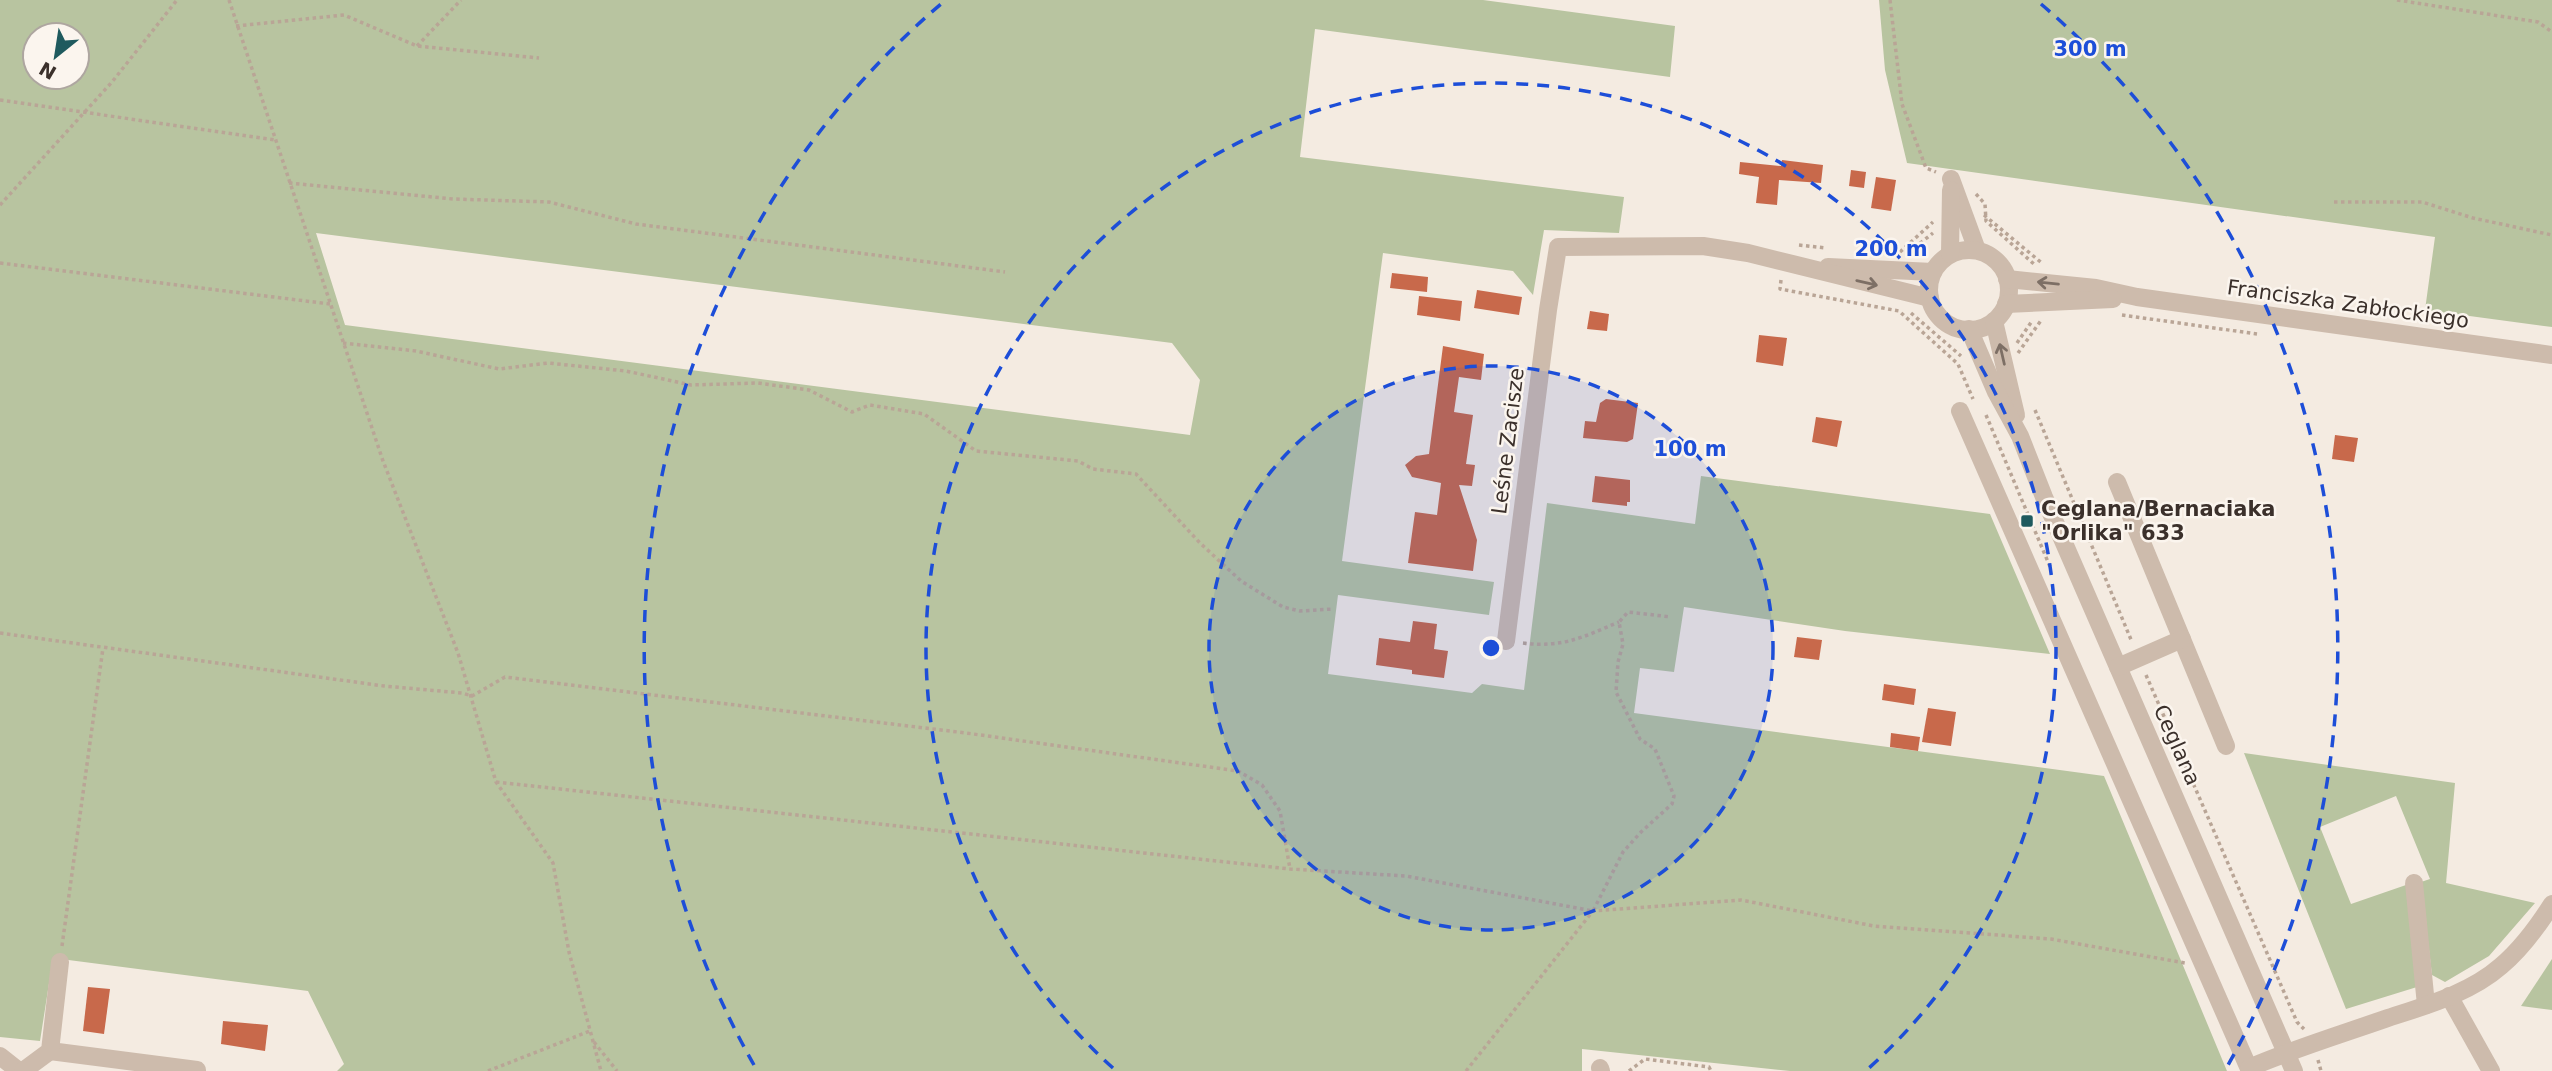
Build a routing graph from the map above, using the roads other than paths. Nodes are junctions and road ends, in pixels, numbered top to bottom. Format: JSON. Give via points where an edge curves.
{"nodes":[{"id":1,"x":1951,"y":179,"type":"road end"},
{"id":2,"x":1957,"y":217,"type":"junction"},
{"id":3,"x":1977,"y":250,"type":"junction"},
{"id":4,"x":1950,"y":254,"type":"junction"},
{"id":5,"x":1804,"y":267,"type":"junction"},
{"id":6,"x":1933,"y":272,"type":"junction"},
{"id":7,"x":2007,"y":279,"type":"junction"},
{"id":8,"x":2137,"y":297,"type":"junction"},
{"id":9,"x":1930,"y":298,"type":"junction"},
{"id":10,"x":2006,"y":304,"type":"junction"},
{"id":11,"x":1994,"y":321,"type":"junction"},
{"id":12,"x":1969,"y":330,"type":"junction"},
{"id":13,"x":2552,"y":355,"type":"edge"},
{"id":14,"x":1960,"y":411,"type":"dead end"},
{"id":15,"x":2020,"y":436,"type":"junction"},
{"id":16,"x":2117,"y":482,"type":"dead end"},
{"id":17,"x":2182,"y":639,"type":"junction"},
{"id":18,"x":1506,"y":641,"type":"road end"},
{"id":19,"x":2118,"y":667,"type":"junction"},
{"id":20,"x":2225,"y":746,"type":"dead end"},
{"id":21,"x":2414,"y":883,"type":"dead end"},
{"id":22,"x":2552,"y":904,"type":"edge"},
{"id":23,"x":60,"y":962,"type":"road end"},
{"id":24,"x":2449,"y":996,"type":"junction"},
{"id":25,"x":2426,"y":1005,"type":"junction"},
{"id":26,"x":50,"y":1051,"type":"junction"},
{"id":27,"x":2286,"y":1052,"type":"junction"},
{"id":28,"x":0,"y":1056,"type":"edge"},
{"id":29,"x":197,"y":1070,"type":"edge"},
{"id":30,"x":2249,"y":1070,"type":"edge"},
{"id":31,"x":21,"y":1071,"type":"edge"},
{"id":32,"x":2294,"y":1071,"type":"edge"},
{"id":33,"x":2491,"y":1071,"type":"edge"}],
"edges":[{"from":1,"to":2,"type":"street"},
{"from":2,"to":3,"type":"street"},
{"from":2,"to":4,"type":"street"},
{"from":3,"to":4,"type":"street"},
{"from":3,"to":7,"type":"street","via":[[2001,266]]},
{"from":4,"to":6,"type":"street"},
{"from":5,"to":6,"type":"street"},
{"from":5,"to":9,"type":"street","one_way":true},
{"from":5,"to":18,"type":"street","name":"Leśne Zacisze","via":[[1703,246],[1558,247]]},
{"from":6,"to":9,"type":"street"},
{"from":8,"to":7,"type":"street","name":"Franciszka Zabłockiego","one_way":true},
{"from":7,"to":10,"type":"street"},
{"from":8,"to":10,"type":"street","name":"Franciszka Zabłockiego"},
{"from":8,"to":13,"type":"street","name":"Franciszka Zabłockiego"},
{"from":9,"to":12,"type":"street","via":[[1943,320]]},
{"from":10,"to":11,"type":"street"},
{"from":11,"to":12,"type":"street"},
{"from":15,"to":11,"type":"street","name":"Ceglana","one_way":true},
{"from":12,"to":15,"type":"street","name":"Ceglana"},
{"from":14,"to":30,"type":"street"},
{"from":15,"to":19,"type":"street","name":"Ceglana"},
{"from":16,"to":17,"type":"street"},
{"from":17,"to":19,"type":"street"},
{"from":17,"to":20,"type":"street"},
{"from":19,"to":27,"type":"street","name":"Ceglana"},
{"from":21,"to":25,"type":"street"},
{"from":22,"to":24,"type":"street","via":[[2501,967]]},
{"from":23,"to":26,"type":"street"},
{"from":24,"to":25,"type":"street"},
{"from":24,"to":33,"type":"street"},
{"from":25,"to":27,"type":"street"},
{"from":26,"to":29,"type":"street"},
{"from":26,"to":31,"type":"street"},
{"from":27,"to":30,"type":"street"},
{"from":27,"to":32,"type":"street","name":"Ceglana"},
{"from":28,"to":31,"type":"street"}]}
